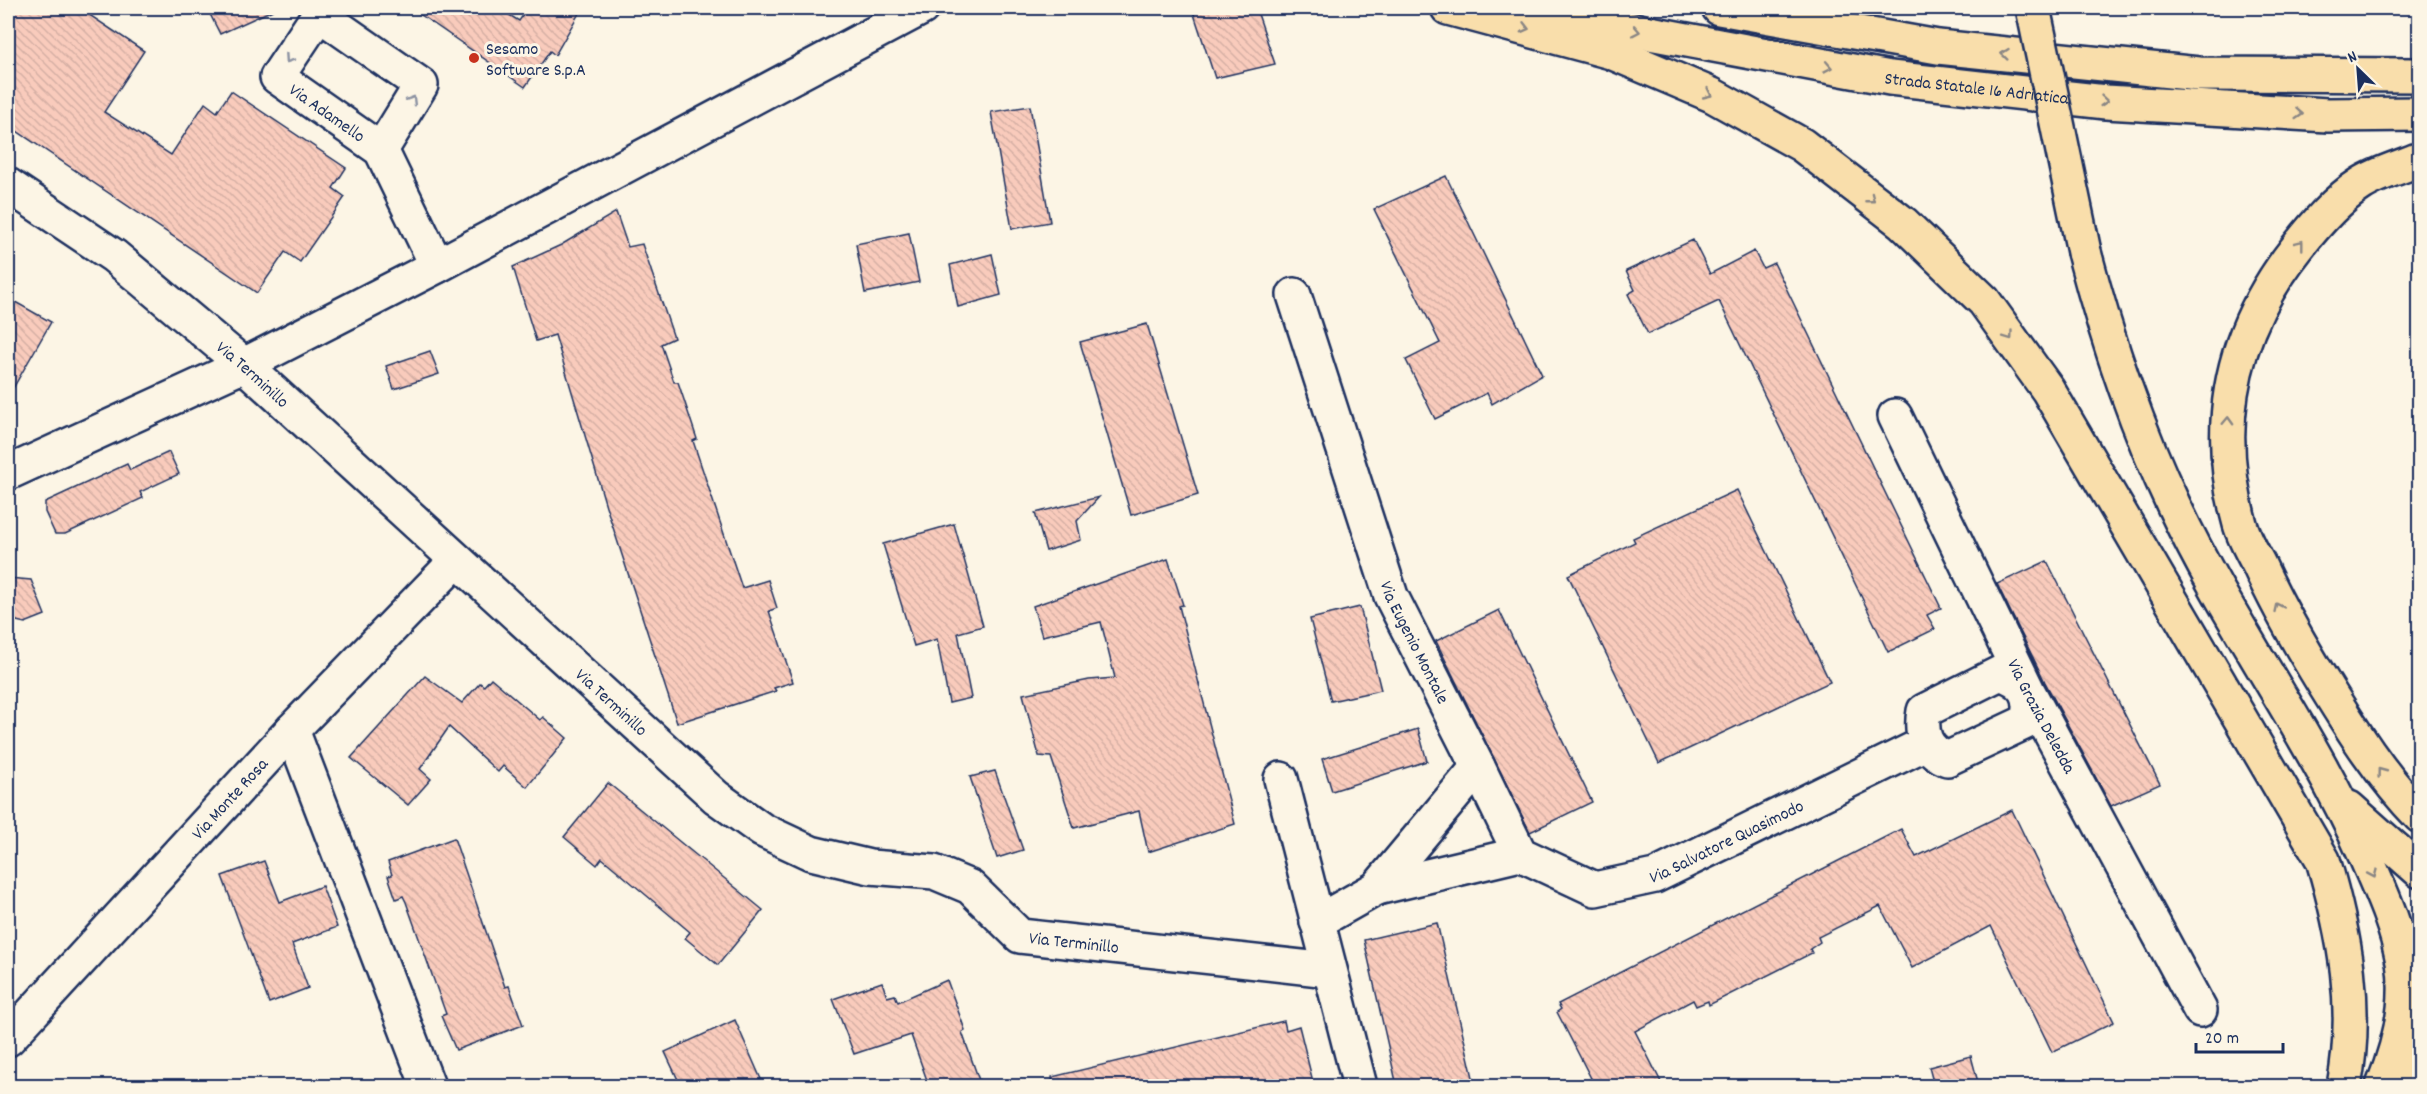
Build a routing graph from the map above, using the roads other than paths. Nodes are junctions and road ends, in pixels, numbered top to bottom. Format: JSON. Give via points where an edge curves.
{"nodes":[{"id":1,"x":922,"y":8,"type":"edge"},
{"id":2,"x":1448,"y":8,"type":"edge"},
{"id":3,"x":1538,"y":8,"type":"edge"},
{"id":4,"x":1719,"y":8,"type":"edge"},
{"id":5,"x":1823,"y":8,"type":"edge"},
{"id":6,"x":2033,"y":8,"type":"edge"},
{"id":7,"x":318,"y":11,"type":"edge"},
{"id":8,"x":1938,"y":47,"type":"junction"},
{"id":9,"x":2420,"y":56,"type":"edge"},
{"id":10,"x":2199,"y":74,"type":"junction"},
{"id":11,"x":2420,"y":75,"type":"edge"},
{"id":12,"x":2420,"y":114,"type":"edge"},
{"id":13,"x":381,"y":150,"type":"junction"},
{"id":14,"x":2420,"y":159,"type":"edge"},
{"id":15,"x":8,"y":185,"type":"edge"},
{"id":16,"x":437,"y":266,"type":"junction"},
{"id":17,"x":1294,"y":295,"type":"dead end"},
{"id":18,"x":244,"y":365,"type":"junction"},
{"id":19,"x":1895,"y":416,"type":"dead end"},
{"id":20,"x":8,"y":473,"type":"edge"},
{"id":21,"x":456,"y":561,"type":"junction"},
{"id":22,"x":2028,"y":691,"type":"junction"},
{"id":23,"x":292,"y":730,"type":"junction"},
{"id":24,"x":1926,"y":743,"type":"junction"},
{"id":25,"x":1478,"y":767,"type":"junction"},
{"id":26,"x":1281,"y":779,"type":"dead end"},
{"id":27,"x":2341,"y":801,"type":"junction"},
{"id":28,"x":2420,"y":816,"type":"edge"},
{"id":29,"x":1520,"y":854,"type":"junction"},
{"id":30,"x":2420,"y":871,"type":"edge"},
{"id":31,"x":1377,"y":888,"type":"junction"},
{"id":32,"x":1317,"y":921,"type":"junction"},
{"id":33,"x":1329,"y":970,"type":"junction"},
{"id":34,"x":2200,"y":1010,"type":"dead end"},
{"id":35,"x":8,"y":1039,"type":"edge"},
{"id":36,"x":2420,"y":1073,"type":"edge"},
{"id":37,"x":428,"y":1086,"type":"edge"},
{"id":38,"x":1360,"y":1086,"type":"edge"},
{"id":39,"x":2344,"y":1086,"type":"edge"},
{"id":40,"x":2383,"y":1086,"type":"edge"},
{"id":41,"x":2403,"y":1086,"type":"edge"}],
"edges":[{"from":1,"to":16,"type":"street"},
{"from":2,"to":39,"type":"main road","one_way":true,"via":[[1611,51],[1712,95],[1802,145],[1903,223],[1984,301],[2048,390],[2324,860],[2340,916],[2349,969],[2351,1049]]},
{"from":3,"to":12,"type":"main road","name":"Strada Statale 16 Adriatica","one_way":true,"via":[[1607,25],[1890,78],[2106,102],[2328,116]]},
{"from":4,"to":8,"type":"main road","name":"Strada Statale 16 Adriatica"},
{"from":5,"to":8,"type":"main road","via":[[1889,21]]},
{"from":6,"to":27,"type":"main road","bridge":true,"via":[[2084,252],[2108,344],[2135,418],[2174,507]]},
{"from":13,"to":7,"type":"street","name":"Via Adamello","one_way":true,"via":[[421,85]]},
{"from":7,"to":13,"type":"street","name":"Via Adamello","one_way":true,"via":[[277,77]]},
{"from":10,"to":8,"type":"main road","name":"Strada Statale 16 Adriatica","one_way":true},
{"from":9,"to":10,"type":"main road","via":[[2360,57]]},
{"from":10,"to":11,"type":"main road","name":"Strada Statale 16 Adriatica"},
{"from":13,"to":16,"type":"street","name":"Via Adamello"},
{"from":28,"to":14,"type":"main road","one_way":true,"via":[[2366,752],[2284,621],[2240,526],[2226,420],[2235,365],[2250,321],[2281,268],[2317,223],[2362,183]]},
{"from":15,"to":18,"type":"street","name":"Via Terminillo","via":[[114,256]]},
{"from":16,"to":18,"type":"street"},
{"from":17,"to":25,"type":"street","name":"Via Eugenio Montale","via":[[1391,596]]},
{"from":18,"to":20,"type":"street"},
{"from":18,"to":21,"type":"street","name":"Via Terminillo"},
{"from":19,"to":22,"type":"street","name":"Via Grazia Deledda"},
{"from":21,"to":23,"type":"street","name":"Via Monte Rosa"},
{"from":21,"to":33,"type":"street","name":"Via Terminillo","via":[[716,797],[762,830],[811,854],[870,867],[934,872],[970,887],[1020,936]]},
{"from":22,"to":24,"type":"street","via":[[2032,707],[2028,721],[1947,759],[1935,754]]},
{"from":22,"to":24,"type":"street","via":[[2015,678],[2000,673],[1924,711],[1921,727]]},
{"from":22,"to":34,"type":"street","name":"Via Grazia Deledda"},
{"from":23,"to":35,"type":"street","name":"Via Monte Rosa"},
{"from":23,"to":37,"type":"street"},
{"from":24,"to":29,"type":"street","name":"Via Salvatore Quasimodo","via":[[1655,876],[1595,889]]},
{"from":25,"to":29,"type":"street"},
{"from":25,"to":31,"type":"street"},
{"from":26,"to":32,"type":"street"},
{"from":27,"to":30,"type":"main road"},
{"from":27,"to":40,"type":"main road","one_way":true,"via":[[2393,918],[2403,964],[2404,1006],[2395,1057]]},
{"from":29,"to":31,"type":"street"},
{"from":31,"to":32,"type":"street"},
{"from":32,"to":33,"type":"street"},
{"from":33,"to":38,"type":"street"},
{"from":36,"to":41,"type":"main road"}]}
